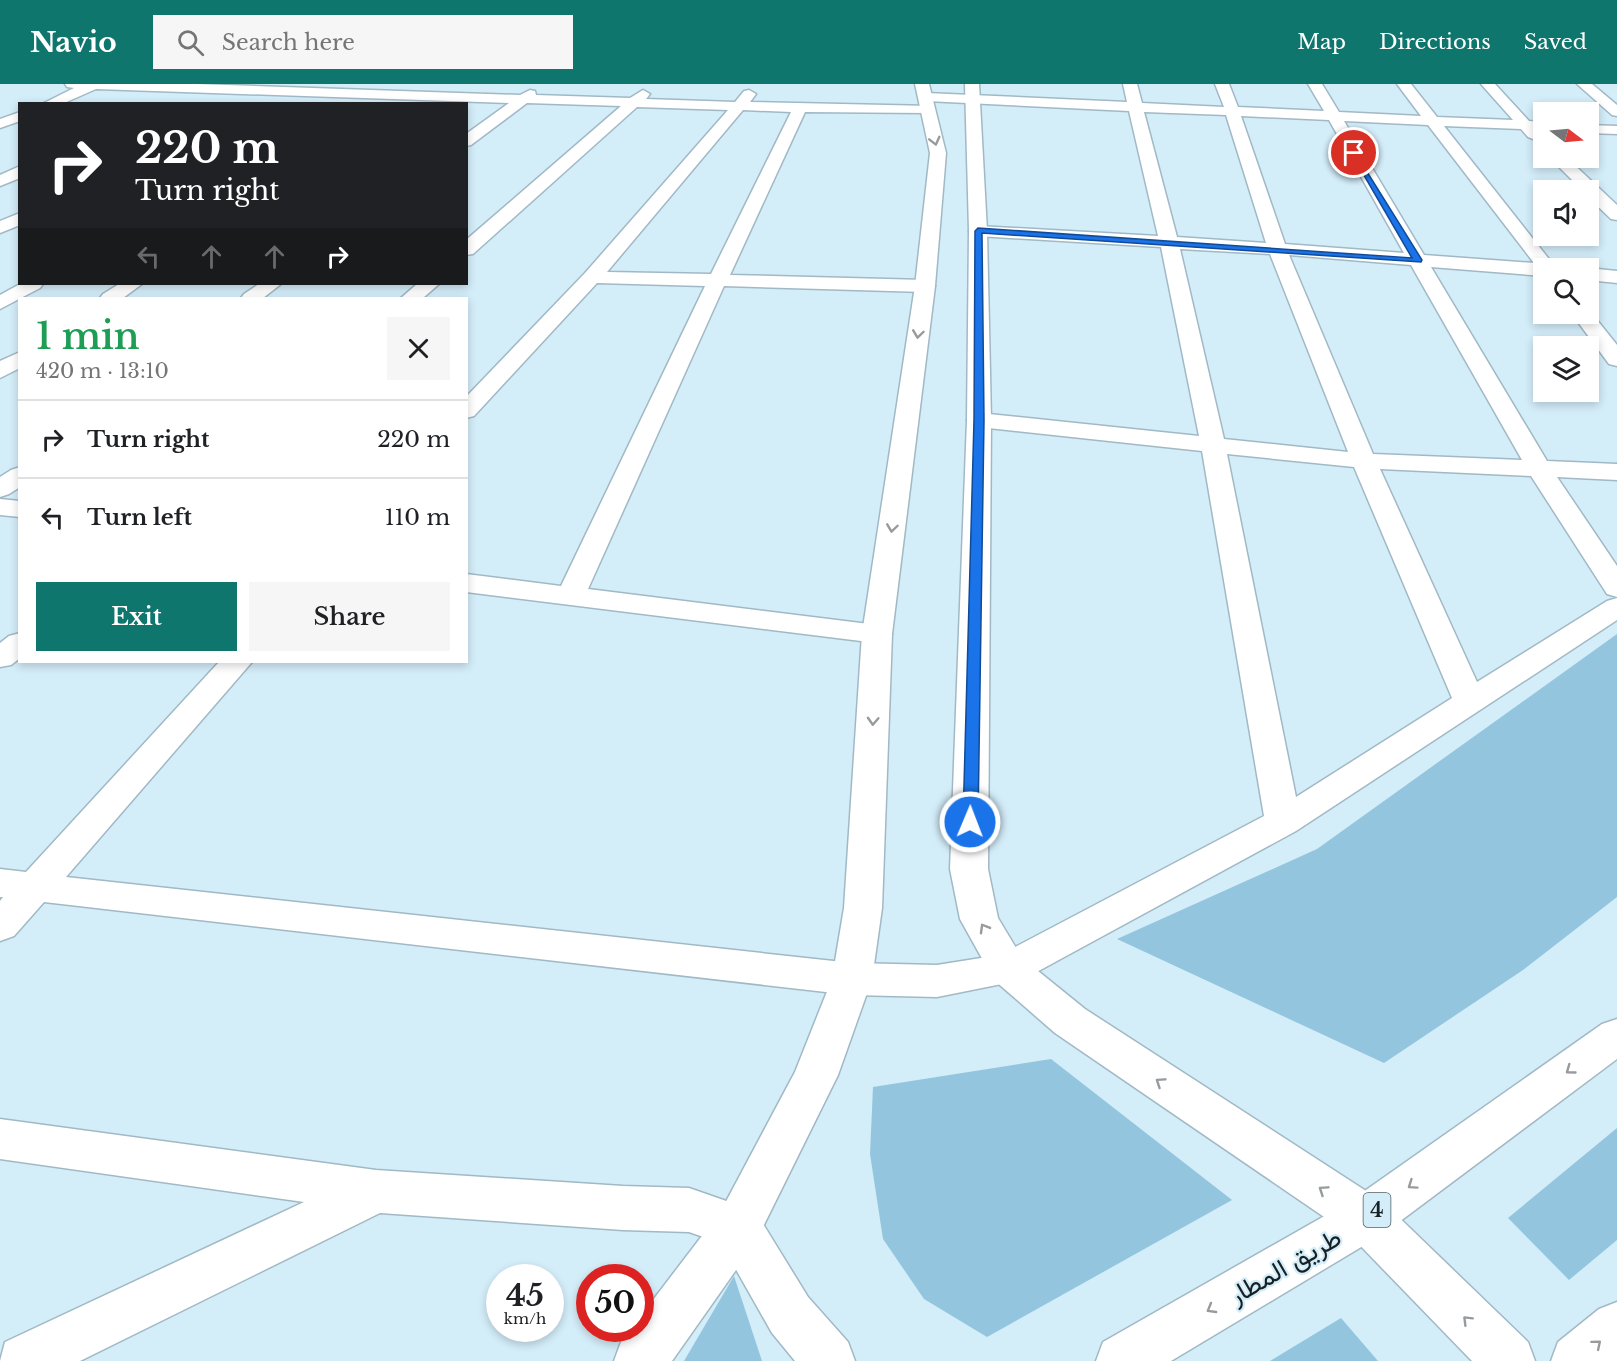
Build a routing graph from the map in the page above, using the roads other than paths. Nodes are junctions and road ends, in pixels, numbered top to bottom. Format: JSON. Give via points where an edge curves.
{"nodes":[{"id":1,"x":72,"y":84,"type":"edge"},
{"id":2,"x":95,"y":84,"type":"edge"},
{"id":3,"x":379,"y":84,"type":"edge"},
{"id":4,"x":451,"y":84,"type":"edge"},
{"id":5,"x":544,"y":84,"type":"edge"},
{"id":6,"x":655,"y":84,"type":"edge"},
{"id":7,"x":758,"y":84,"type":"edge"},
{"id":8,"x":1222,"y":84,"type":"edge"},
{"id":9,"x":1315,"y":84,"type":"edge"},
{"id":10,"x":1404,"y":84,"type":"edge"},
{"id":11,"x":1488,"y":84,"type":"edge"},
{"id":12,"x":1584,"y":84,"type":"edge"},
{"id":13,"x":198,"y":86,"type":"edge"},
{"id":14,"x":279,"y":87,"type":"edge"},
{"id":15,"x":971,"y":91,"type":"edge"},
{"id":16,"x":361,"y":94,"type":"junction"},
{"id":17,"x":1132,"y":95,"type":"edge"},
{"id":18,"x":925,"y":97,"type":"edge"},
{"id":19,"x":524,"y":98,"type":"junction"},
{"id":20,"x":427,"y":100,"type":"edge"},
{"id":21,"x":54,"y":102,"type":"edge"},
{"id":22,"x":166,"y":102,"type":"edge"},
{"id":23,"x":251,"y":102,"type":"edge"},
{"id":24,"x":348,"y":102,"type":"edge"},
{"id":25,"x":634,"y":102,"type":"junction"},
{"id":26,"x":738,"y":106,"type":"junction"},
{"id":27,"x":800,"y":108,"type":"junction"},
{"id":28,"x":1233,"y":111,"type":"junction"},
{"id":29,"x":1617,"y":112,"type":"edge"},
{"id":30,"x":1333,"y":115,"type":"junction"},
{"id":31,"x":18,"y":117,"type":"edge"},
{"id":32,"x":1432,"y":120,"type":"junction"},
{"id":33,"x":0,"y":124,"type":"edge"},
{"id":34,"x":1525,"y":125,"type":"junction"},
{"id":35,"x":1533,"y":125,"type":"edge"},
{"id":36,"x":1599,"y":129,"type":"edge"},
{"id":37,"x":1617,"y":130,"type":"edge"},
{"id":38,"x":1533,"y":133,"type":"edge"},
{"id":39,"x":470,"y":137,"type":"edge"},
{"id":40,"x":1568,"y":168,"type":"edge"},
{"id":41,"x":18,"y":172,"type":"edge"},
{"id":42,"x":0,"y":181,"type":"edge"},
{"id":43,"x":1617,"y":215,"type":"edge"},
{"id":44,"x":18,"y":219,"type":"edge"},
{"id":45,"x":0,"y":230,"type":"edge"},
{"id":46,"x":978,"y":231,"type":"junction"},
{"id":47,"x":18,"y":233,"type":"edge"},
{"id":48,"x":1169,"y":243,"type":"junction"},
{"id":49,"x":468,"y":248,"type":"edge"},
{"id":50,"x":1278,"y":249,"type":"junction"},
{"id":51,"x":1537,"y":258,"type":"edge"},
{"id":52,"x":1418,"y":260,"type":"junction"},
{"id":53,"x":1533,"y":268,"type":"edge"},
{"id":54,"x":1599,"y":275,"type":"edge"},
{"id":55,"x":592,"y":277,"type":"junction"},
{"id":56,"x":1617,"y":277,"type":"edge"},
{"id":57,"x":717,"y":281,"type":"junction"},
{"id":58,"x":31,"y":285,"type":"edge"},
{"id":59,"x":130,"y":285,"type":"edge"},
{"id":60,"x":270,"y":285,"type":"edge"},
{"id":61,"x":428,"y":285,"type":"edge"},
{"id":62,"x":925,"y":286,"type":"junction"},
{"id":63,"x":112,"y":297,"type":"edge"},
{"id":64,"x":252,"y":297,"type":"edge"},
{"id":65,"x":412,"y":297,"type":"edge"},
{"id":66,"x":0,"y":303,"type":"edge"},
{"id":67,"x":1590,"y":324,"type":"edge"},
{"id":68,"x":18,"y":359,"type":"edge"},
{"id":69,"x":1617,"y":359,"type":"edge"},
{"id":70,"x":0,"y":371,"type":"edge"},
{"id":71,"x":468,"y":409,"type":"edge"},
{"id":72,"x":979,"y":420,"type":"junction"},
{"id":73,"x":1213,"y":445,"type":"junction"},
{"id":74,"x":1364,"y":461,"type":"junction"},
{"id":75,"x":1538,"y":467,"type":"junction"},
{"id":76,"x":1617,"y":472,"type":"edge"},
{"id":77,"x":18,"y":476,"type":"edge"},
{"id":78,"x":0,"y":489,"type":"edge"},
{"id":79,"x":0,"y":507,"type":"edge"},
{"id":80,"x":18,"y":509,"type":"edge"},
{"id":81,"x":468,"y":583,"type":"edge"},
{"id":82,"x":1617,"y":588,"type":"edge"},
{"id":83,"x":570,"y":597,"type":"junction"},
{"id":84,"x":1617,"y":608,"type":"edge"},
{"id":85,"x":877,"y":634,"type":"junction"},
{"id":86,"x":18,"y":644,"type":"edge"},
{"id":87,"x":0,"y":658,"type":"edge"},
{"id":88,"x":235,"y":663,"type":"edge"},
{"id":89,"x":1470,"y":702,"type":"junction"},
{"id":90,"x":1282,"y":822,"type":"junction"},
{"id":91,"x":18,"y":885,"type":"edge"},
{"id":92,"x":0,"y":926,"type":"edge"},
{"id":93,"x":1008,"y":969,"type":"junction"},
{"id":94,"x":852,"y":979,"type":"junction"},
{"id":95,"x":1617,"y":1036,"type":"edge"},
{"id":96,"x":0,"y":1139,"type":"edge"},
{"id":97,"x":376,"y":1191,"type":"junction"},
{"id":98,"x":1366,"y":1218,"type":"junction"},
{"id":99,"x":738,"y":1227,"type":"junction"},
{"id":100,"x":1617,"y":1327,"type":"edge"},
{"id":101,"x":24,"y":1361,"type":"edge"},
{"id":102,"x":640,"y":1361,"type":"edge"},
{"id":103,"x":830,"y":1361,"type":"edge"},
{"id":104,"x":1122,"y":1361,"type":"edge"},
{"id":105,"x":1509,"y":1361,"type":"edge"},
{"id":106,"x":1577,"y":1361,"type":"edge"}],
"edges":[{"from":1,"to":2,"type":"main road"},
{"from":2,"to":13,"type":"main road"},
{"from":2,"to":21,"type":"main road"},
{"from":3,"to":16,"type":"main road"},
{"from":4,"to":20,"type":"main road"},
{"from":5,"to":19,"type":"main road"},
{"from":6,"to":25,"type":"main road"},
{"from":7,"to":26,"type":"main road"},
{"from":8,"to":28,"type":"main road"},
{"from":9,"to":30,"type":"main road"},
{"from":10,"to":32,"type":"main road"},
{"from":11,"to":34,"type":"main road"},
{"from":12,"to":29,"type":"main road"},
{"from":13,"to":14,"type":"main road"},
{"from":13,"to":22,"type":"main road"},
{"from":14,"to":16,"type":"main road"},
{"from":14,"to":23,"type":"main road"},
{"from":15,"to":17,"type":"main road"},
{"from":15,"to":18,"type":"main road"},
{"from":15,"to":46,"type":"main road"},
{"from":16,"to":20,"type":"main road"},
{"from":16,"to":24,"type":"main road"},
{"from":17,"to":28,"type":"main road"},
{"from":17,"to":48,"type":"main road"},
{"from":18,"to":27,"type":"main road"},
{"from":18,"to":62,"type":"main road","one_way":true,"via":[[938,153]]},
{"from":19,"to":20,"type":"main road"},
{"from":19,"to":25,"type":"main road"},
{"from":19,"to":39,"type":"main road"},
{"from":25,"to":26,"type":"main road"},
{"from":25,"to":49,"type":"main road"},
{"from":26,"to":27,"type":"main road"},
{"from":26,"to":55,"type":"main road"},
{"from":27,"to":57,"type":"main road"},
{"from":28,"to":30,"type":"main road"},
{"from":28,"to":50,"type":"main road"},
{"from":30,"to":32,"type":"main road"},
{"from":30,"to":52,"type":"main road"},
{"from":31,"to":33,"type":"main road"},
{"from":32,"to":34,"type":"main road"},
{"from":32,"to":51,"type":"main road"},
{"from":34,"to":35,"type":"main road"},
{"from":34,"to":38,"type":"main road"},
{"from":36,"to":37,"type":"main road"},
{"from":40,"to":43,"type":"main road"},
{"from":41,"to":42,"type":"main road"},
{"from":44,"to":45,"type":"main road"},
{"from":45,"to":47,"type":"main road"},
{"from":46,"to":48,"type":"main road"},
{"from":46,"to":72,"type":"main road"},
{"from":48,"to":50,"type":"main road"},
{"from":48,"to":73,"type":"main road"},
{"from":50,"to":52,"type":"main road"},
{"from":50,"to":74,"type":"main road"},
{"from":52,"to":53,"type":"main road"},
{"from":52,"to":75,"type":"main road"},
{"from":54,"to":56,"type":"main road"},
{"from":55,"to":57,"type":"main road"},
{"from":55,"to":71,"type":"main road"},
{"from":57,"to":62,"type":"main road"},
{"from":57,"to":83,"type":"main road"},
{"from":58,"to":66,"type":"main road"},
{"from":59,"to":63,"type":"main road"},
{"from":60,"to":64,"type":"main road"},
{"from":61,"to":65,"type":"main road"},
{"from":62,"to":85,"type":"main road","one_way":true},
{"from":67,"to":69,"type":"main road"},
{"from":68,"to":70,"type":"main road"},
{"from":72,"to":73,"type":"main road"},
{"from":93,"to":72,"type":"main road","one_way":true,"via":[[979,919],[969,869]]},
{"from":73,"to":74,"type":"main road"},
{"from":73,"to":90,"type":"main road"},
{"from":74,"to":75,"type":"main road"},
{"from":74,"to":89,"type":"main road"},
{"from":75,"to":76,"type":"main road"},
{"from":75,"to":82,"type":"main road"},
{"from":77,"to":78,"type":"main road"},
{"from":79,"to":80,"type":"main road"},
{"from":81,"to":83,"type":"main road"},
{"from":83,"to":85,"type":"main road"},
{"from":84,"to":89,"type":"main road"},
{"from":85,"to":94,"type":"main road","one_way":true,"via":[[864,908]]},
{"from":86,"to":87,"type":"main road"},
{"from":88,"to":91,"type":"main road"},
{"from":89,"to":90,"type":"main road"},
{"from":90,"to":93,"type":"main road"},
{"from":91,"to":92,"type":"main road"},
{"from":91,"to":94,"type":"main road"},
{"from":93,"to":94,"type":"main road","via":[[937,981]]},
{"from":98,"to":93,"type":"main road","one_way":true,"via":[[1070,1021]]},
{"from":94,"to":99,"type":"main road","via":[[816,1075]]},
{"from":95,"to":98,"type":"main road","name":"طريق المطار","number":"4","one_way":true},
{"from":96,"to":97,"type":"main road"},
{"from":97,"to":99,"type":"main road","via":[[689,1210]]},
{"from":97,"to":101,"type":"main road"},
{"from":98,"to":104,"type":"main road","name":"طريق المطار","number":"4","one_way":true},
{"from":105,"to":98,"type":"main road","one_way":true},
{"from":99,"to":102,"type":"main road"},
{"from":99,"to":103,"type":"main road","via":[[790,1315]]},
{"from":106,"to":100,"type":"main road","one_way":true}]}
